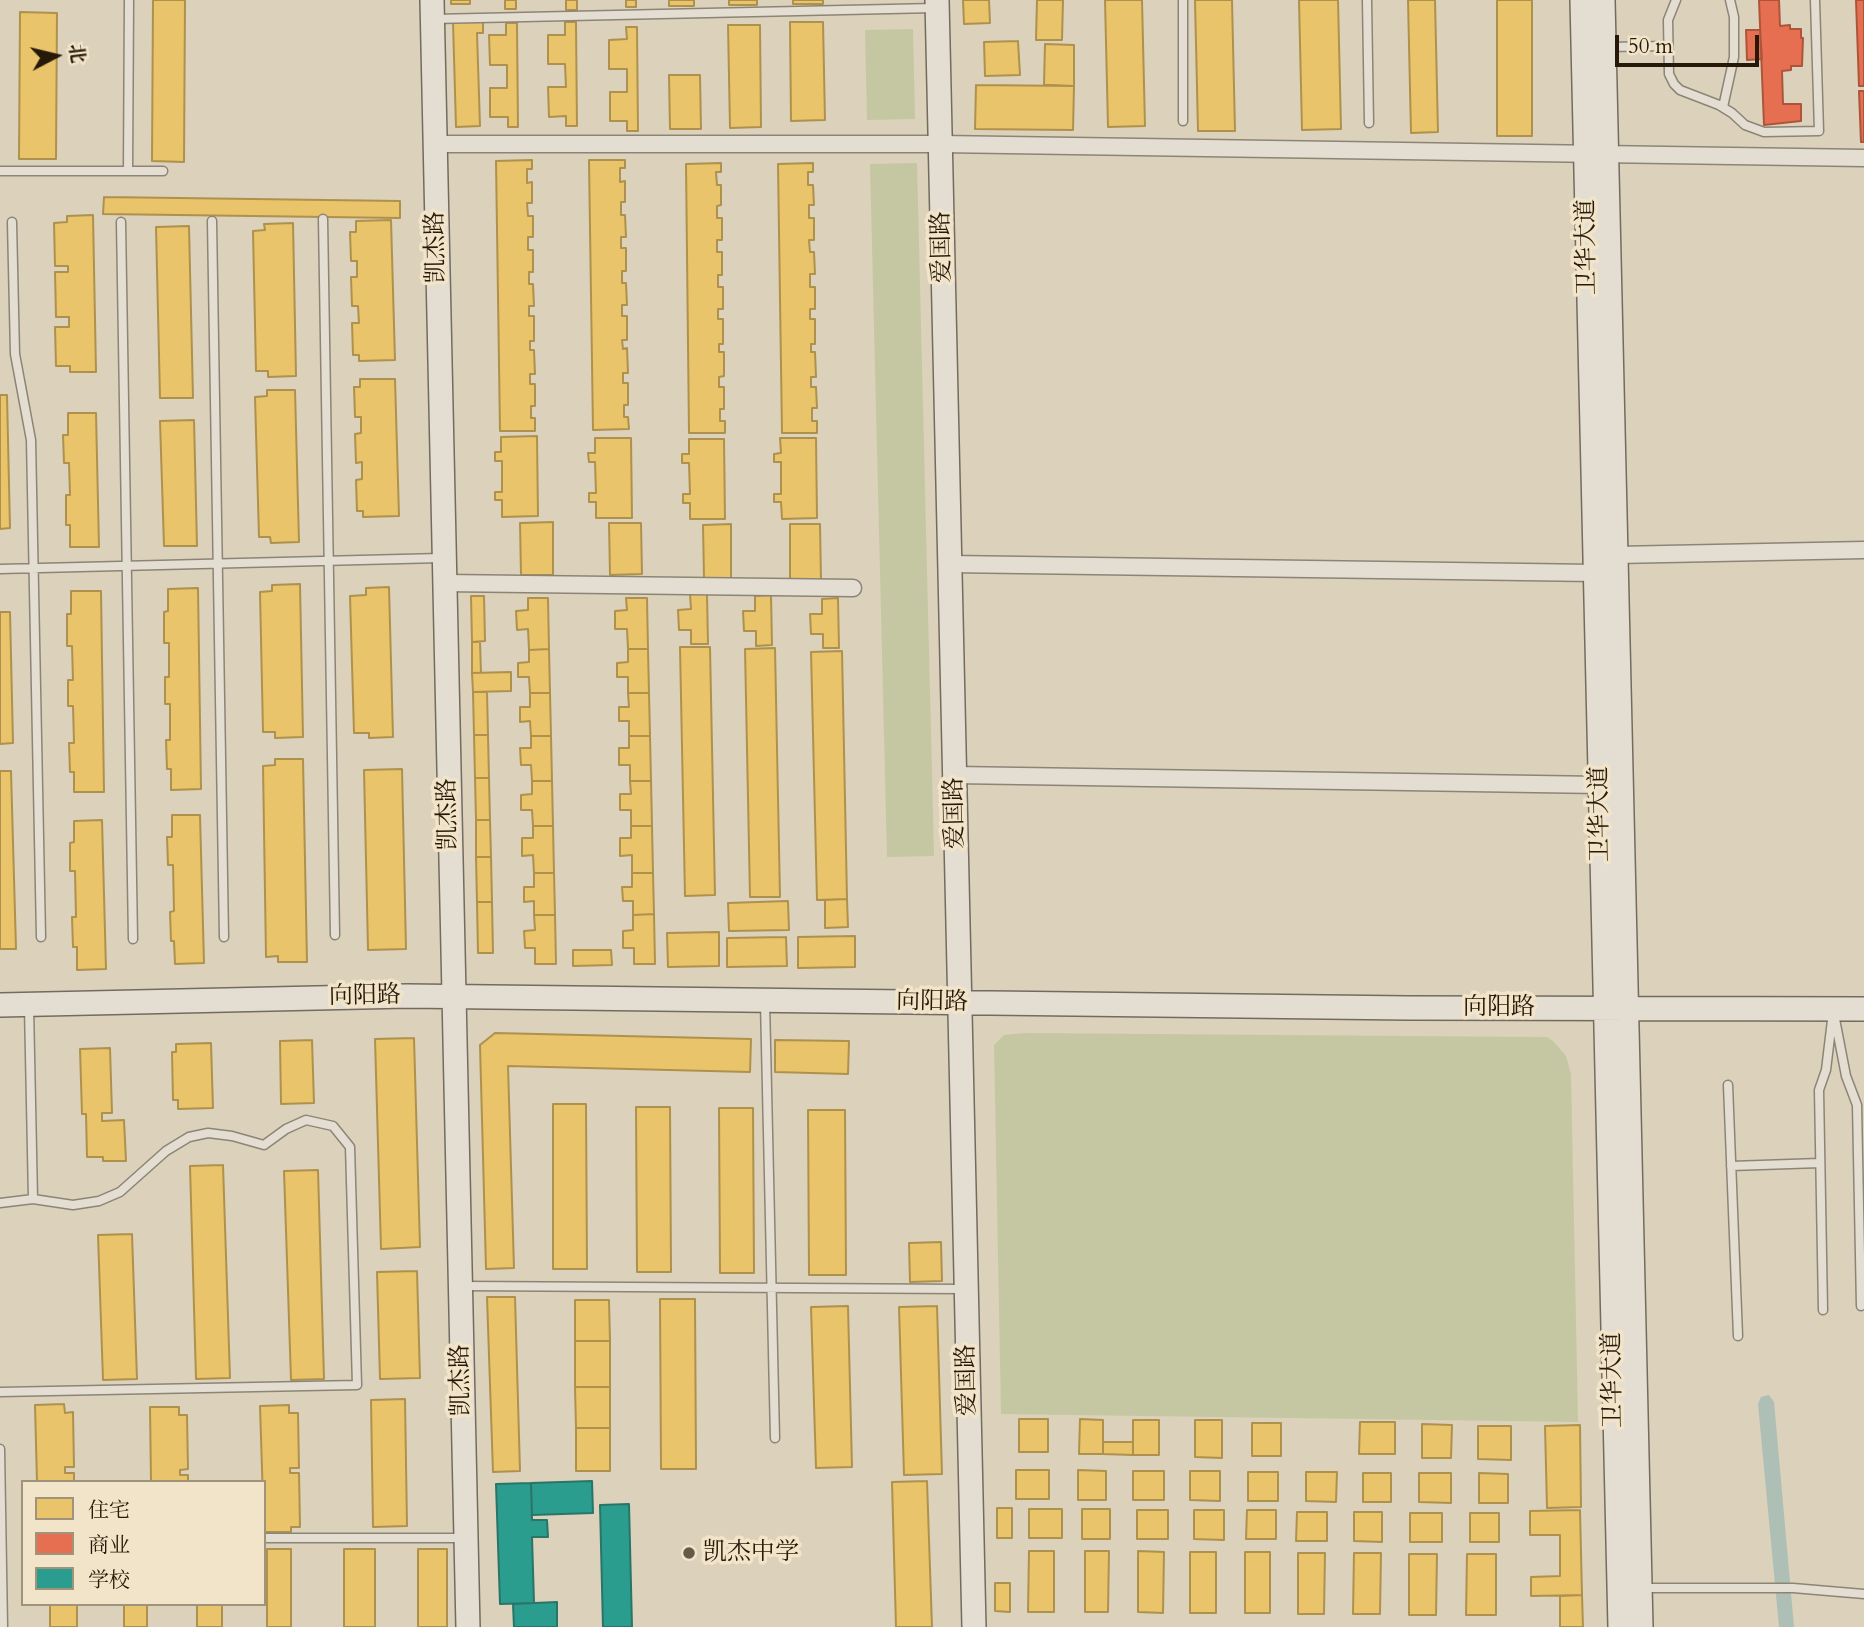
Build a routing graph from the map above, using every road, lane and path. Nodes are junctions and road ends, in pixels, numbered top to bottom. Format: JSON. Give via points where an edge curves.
{"nodes":[{"id":1,"x":129,"y":0,"type":"edge"},
{"id":2,"x":1183,"y":0,"type":"edge"},
{"id":3,"x":1367,"y":0,"type":"edge"},
{"id":4,"x":1582,"y":0,"type":"edge"},
{"id":5,"x":1604,"y":0,"type":"edge"},
{"id":6,"x":1676,"y":0,"type":"edge"},
{"id":7,"x":1730,"y":0,"type":"edge"},
{"id":8,"x":1815,"y":0,"type":"edge"},
{"id":9,"x":937,"y":4,"type":"edge"},
{"id":10,"x":432,"y":9,"type":"edge"},
{"id":11,"x":1668,"y":46,"type":"junction"},
{"id":12,"x":1605,"y":47,"type":"junction"},
{"id":13,"x":1723,"y":107,"type":"junction"},
{"id":14,"x":1184,"y":121,"type":"dead end"},
{"id":15,"x":1369,"y":123,"type":"dead end"},
{"id":16,"x":435,"y":144,"type":"junction"},
{"id":17,"x":941,"y":144,"type":"junction"},
{"id":18,"x":1596,"y":154,"type":"junction"},
{"id":19,"x":1864,"y":158,"type":"edge"},
{"id":20,"x":0,"y":171,"type":"edge"},
{"id":21,"x":128,"y":171,"type":"junction"},
{"id":22,"x":163,"y":172,"type":"dead end"},
{"id":23,"x":323,"y":219,"type":"dead end"},
{"id":24,"x":212,"y":220,"type":"dead end"},
{"id":25,"x":12,"y":222,"type":"dead end"},
{"id":26,"x":121,"y":222,"type":"dead end"},
{"id":27,"x":1864,"y":550,"type":"edge"},
{"id":28,"x":1616,"y":555,"type":"junction"},
{"id":29,"x":444,"y":558,"type":"junction"},
{"id":30,"x":329,"y":560,"type":"junction"},
{"id":31,"x":218,"y":563,"type":"junction"},
{"id":32,"x":950,"y":564,"type":"junction"},
{"id":33,"x":127,"y":566,"type":"junction"},
{"id":34,"x":33,"y":568,"type":"junction"},
{"id":35,"x":0,"y":569,"type":"edge"},
{"id":36,"x":1595,"y":573,"type":"junction"},
{"id":37,"x":444,"y":583,"type":"junction"},
{"id":38,"x":853,"y":588,"type":"dead end"},
{"id":39,"x":955,"y":775,"type":"junction"},
{"id":40,"x":1600,"y":785,"type":"junction"},
{"id":41,"x":335,"y":935,"type":"dead end"},
{"id":42,"x":41,"y":937,"type":"dead end"},
{"id":43,"x":224,"y":937,"type":"dead end"},
{"id":44,"x":133,"y":939,"type":"dead end"},
{"id":45,"x":453,"y":997,"type":"junction"},
{"id":46,"x":765,"y":1002,"type":"junction"},
{"id":47,"x":29,"y":1004,"type":"junction"},
{"id":48,"x":960,"y":1004,"type":"junction"},
{"id":49,"x":0,"y":1005,"type":"edge"},
{"id":50,"x":1616,"y":1009,"type":"junction"},
{"id":51,"x":1833,"y":1009,"type":"junction"},
{"id":52,"x":1864,"y":1009,"type":"edge"},
{"id":53,"x":1728,"y":1085,"type":"dead end"},
{"id":54,"x":1820,"y":1163,"type":"junction"},
{"id":55,"x":1731,"y":1166,"type":"junction"},
{"id":56,"x":33,"y":1199,"type":"junction"},
{"id":57,"x":0,"y":1203,"type":"edge"},
{"id":58,"x":460,"y":1286,"type":"junction"},
{"id":59,"x":772,"y":1288,"type":"junction"},
{"id":60,"x":966,"y":1289,"type":"junction"},
{"id":61,"x":1861,"y":1306,"type":"dead end"},
{"id":62,"x":1823,"y":1310,"type":"dead end"},
{"id":63,"x":1738,"y":1336,"type":"dead end"},
{"id":64,"x":0,"y":1392,"type":"edge"},
{"id":65,"x":775,"y":1438,"type":"dead end"},
{"id":66,"x":0,"y":1450,"type":"edge"},
{"id":67,"x":266,"y":1538,"type":"edge"},
{"id":68,"x":466,"y":1538,"type":"junction"},
{"id":69,"x":1640,"y":1588,"type":"junction"},
{"id":70,"x":1864,"y":1594,"type":"edge"},
{"id":71,"x":3,"y":1627,"type":"edge"},
{"id":72,"x":468,"y":1627,"type":"edge"},
{"id":73,"x":974,"y":1627,"type":"edge"},
{"id":74,"x":1620,"y":1627,"type":"edge"},
{"id":75,"x":1641,"y":1627,"type":"edge"}],
"edges":[{"from":1,"to":21,"type":"lane"},
{"from":2,"to":14,"type":"lane"},
{"from":3,"to":15,"type":"lane"},
{"from":4,"to":18,"type":"street","name":"卫华大道"},
{"from":5,"to":12,"type":"street","name":"卫华大道"},
{"from":6,"to":11,"type":"lane","via":[[1668,20]]},
{"from":7,"to":13,"type":"lane","via":[[1735,41]]},
{"from":8,"to":13,"type":"lane","via":[[1819,131],[1763,132]]},
{"from":9,"to":10,"type":"lane"},
{"from":9,"to":17,"type":"street","name":"爱国路"},
{"from":10,"to":16,"type":"street","name":"凯杰路"},
{"from":11,"to":12,"type":"lane"},
{"from":11,"to":13,"type":"lane","via":[[1674,84]]},
{"from":12,"to":18,"type":"street","name":"卫华大道"},
{"from":16,"to":17,"type":"street"},
{"from":16,"to":29,"type":"street","name":"凯杰路"},
{"from":17,"to":18,"type":"street"},
{"from":17,"to":32,"type":"street","name":"爱国路"},
{"from":18,"to":19,"type":"street"},
{"from":18,"to":28,"type":"street","name":"卫华大道"},
{"from":18,"to":36,"type":"street","name":"卫华大道"},
{"from":20,"to":21,"type":"lane"},
{"from":21,"to":22,"type":"lane"},
{"from":23,"to":30,"type":"lane"},
{"from":24,"to":31,"type":"lane"},
{"from":25,"to":34,"type":"lane","via":[[15,354],[31,440]]},
{"from":26,"to":33,"type":"lane"},
{"from":27,"to":28,"type":"street"},
{"from":28,"to":50,"type":"street","name":"卫华大道"},
{"from":29,"to":30,"type":"lane"},
{"from":29,"to":37,"type":"street","name":"凯杰路"},
{"from":30,"to":31,"type":"lane"},
{"from":30,"to":41,"type":"lane"},
{"from":31,"to":33,"type":"lane"},
{"from":31,"to":43,"type":"lane"},
{"from":32,"to":36,"type":"street"},
{"from":32,"to":39,"type":"street","name":"爱国路"},
{"from":33,"to":34,"type":"lane"},
{"from":33,"to":44,"type":"lane"},
{"from":34,"to":35,"type":"lane"},
{"from":34,"to":42,"type":"lane"},
{"from":36,"to":40,"type":"street","name":"卫华大道"},
{"from":37,"to":38,"type":"street"},
{"from":37,"to":45,"type":"street","name":"凯杰路"},
{"from":39,"to":40,"type":"street"},
{"from":39,"to":48,"type":"street","name":"爱国路"},
{"from":40,"to":50,"type":"street","name":"卫华大道"},
{"from":45,"to":46,"type":"street","name":"向阳路"},
{"from":45,"to":47,"type":"street","name":"向阳路"},
{"from":45,"to":58,"type":"street","name":"凯杰路"},
{"from":46,"to":48,"type":"street","name":"向阳路"},
{"from":46,"to":59,"type":"lane"},
{"from":47,"to":49,"type":"street","name":"向阳路"},
{"from":47,"to":56,"type":"lane"},
{"from":48,"to":50,"type":"street","name":"向阳路"},
{"from":48,"to":60,"type":"street","name":"爱国路"},
{"from":50,"to":51,"type":"street","name":"向阳路"},
{"from":50,"to":69,"type":"street","name":"卫华大道"},
{"from":50,"to":74,"type":"street","name":"卫华大道"},
{"from":51,"to":52,"type":"street","name":"向阳路"},
{"from":51,"to":54,"type":"lane","via":[[1819,1090]]},
{"from":51,"to":61,"type":"lane","via":[[1846,1076],[1857,1105]]},
{"from":53,"to":55,"type":"lane"},
{"from":54,"to":55,"type":"lane"},
{"from":54,"to":62,"type":"lane"},
{"from":55,"to":63,"type":"lane"},
{"from":56,"to":57,"type":"lane"},
{"from":56,"to":64,"type":"lane","via":[[73,1205],[120,1192],[166,1151],[190,1137],[208,1133],[264,1145],[306,1120],[333,1126],[350,1147],[357,1385]]},
{"from":58,"to":59,"type":"lane"},
{"from":58,"to":68,"type":"street","name":"凯杰路"},
{"from":59,"to":60,"type":"lane"},
{"from":59,"to":65,"type":"lane"},
{"from":60,"to":73,"type":"street","name":"爱国路"},
{"from":66,"to":71,"type":"lane"},
{"from":67,"to":68,"type":"lane"},
{"from":68,"to":72,"type":"street","name":"凯杰路"},
{"from":69,"to":70,"type":"lane","via":[[1793,1588]]},
{"from":69,"to":75,"type":"street","name":"卫华大道"}]}
